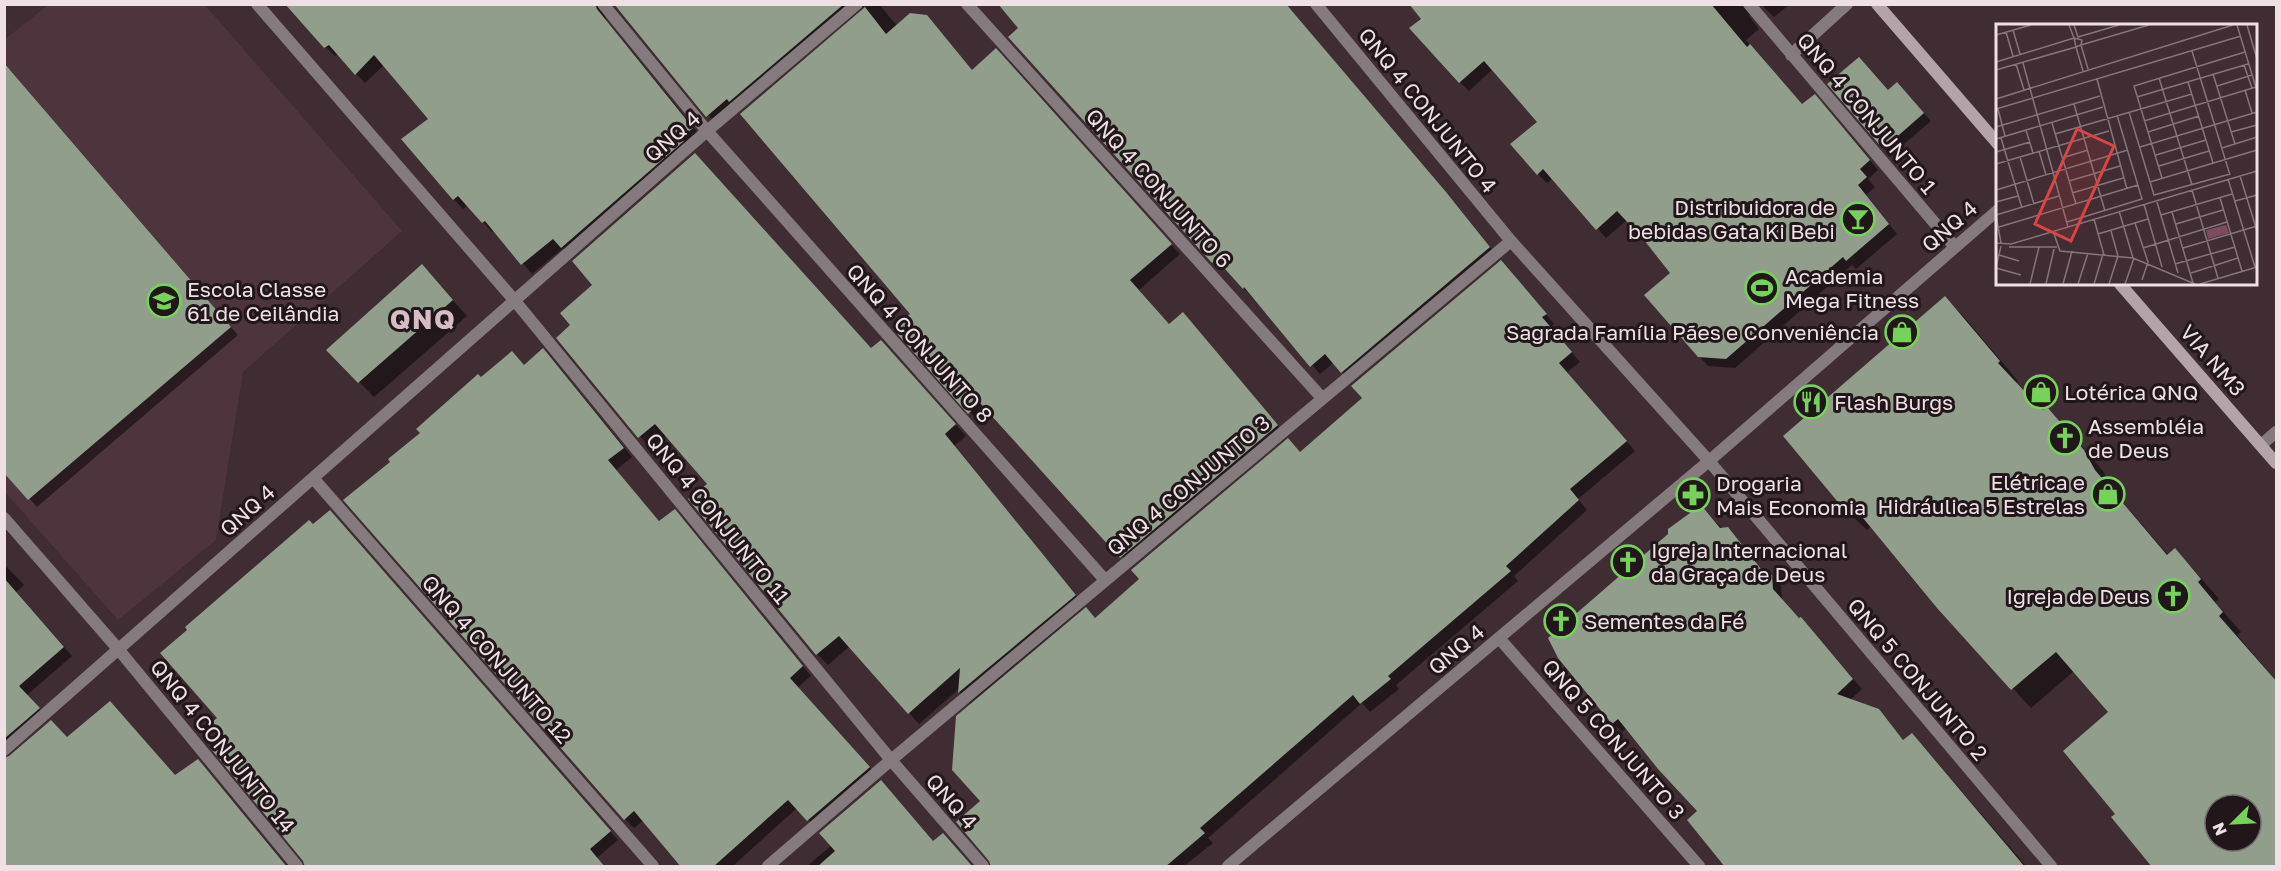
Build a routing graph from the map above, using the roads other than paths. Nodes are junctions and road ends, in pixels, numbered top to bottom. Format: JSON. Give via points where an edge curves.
{"nodes":[{"id":1,"x":256,"y":4,"type":"edge"},
{"id":2,"x":603,"y":4,"type":"edge"},
{"id":3,"x":857,"y":4,"type":"edge"},
{"id":4,"x":966,"y":4,"type":"edge"},
{"id":5,"x":1316,"y":4,"type":"edge"},
{"id":6,"x":1749,"y":4,"type":"edge"},
{"id":7,"x":1847,"y":4,"type":"edge"},
{"id":8,"x":1877,"y":4,"type":"edge"},
{"id":9,"x":1791,"y":55,"type":"junction"},
{"id":10,"x":707,"y":131,"type":"junction"},
{"id":11,"x":1996,"y":142,"type":"edge"},
{"id":12,"x":1996,"y":212,"type":"edge"},
{"id":13,"x":1510,"y":241,"type":"junction"},
{"id":14,"x":1955,"y":247,"type":"junction"},
{"id":15,"x":2121,"y":285,"type":"edge"},
{"id":16,"x":515,"y":301,"type":"junction"},
{"id":17,"x":1322,"y":398,"type":"junction"},
{"id":18,"x":2277,"y":432,"type":"edge"},
{"id":19,"x":2261,"y":444,"type":"junction"},
{"id":20,"x":2277,"y":454,"type":"edge"},
{"id":21,"x":1709,"y":461,"type":"junction"},
{"id":22,"x":2277,"y":463,"type":"edge"},
{"id":23,"x":313,"y":478,"type":"junction"},
{"id":24,"x":4,"y":518,"type":"edge"},
{"id":25,"x":1105,"y":580,"type":"junction"},
{"id":26,"x":1499,"y":638,"type":"junction"},
{"id":27,"x":119,"y":650,"type":"junction"},
{"id":28,"x":4,"y":750,"type":"edge"},
{"id":29,"x":891,"y":760,"type":"junction"},
{"id":30,"x":297,"y":867,"type":"edge"},
{"id":31,"x":653,"y":867,"type":"edge"},
{"id":32,"x":768,"y":867,"type":"edge"},
{"id":33,"x":983,"y":867,"type":"edge"},
{"id":34,"x":1228,"y":867,"type":"edge"},
{"id":35,"x":1699,"y":867,"type":"edge"},
{"id":36,"x":2051,"y":867,"type":"edge"}],
"edges":[{"from":1,"to":16,"type":"street"},
{"from":2,"to":10,"type":"street","name":"QNQ 4 CONJUNTO 8"},
{"from":3,"to":10,"type":"street","name":"QNQ 4"},
{"from":4,"to":17,"type":"street","name":"QNQ 4 CONJUNTO 6"},
{"from":5,"to":13,"type":"street","name":"QNQ 4 CONJUNTO 4"},
{"from":6,"to":9,"type":"street","name":"QNQ 4 CONJUNTO 1"},
{"from":7,"to":9,"type":"street"},
{"from":8,"to":11,"type":"main road"},
{"from":9,"to":14,"type":"street","name":"QNQ 4 CONJUNTO 1"},
{"from":10,"to":16,"type":"street","name":"QNQ 4"},
{"from":10,"to":25,"type":"street","name":"QNQ 4 CONJUNTO 8"},
{"from":12,"to":14,"type":"street","name":"QNQ 4"},
{"from":13,"to":17,"type":"street","name":"QNQ 4 CONJUNTO 3"},
{"from":13,"to":21,"type":"street"},
{"from":14,"to":21,"type":"street","name":"QNQ 4"},
{"from":15,"to":19,"type":"main road","name":"VIA NM3"},
{"from":16,"to":23,"type":"street","name":"QNQ 4"},
{"from":16,"to":29,"type":"street","name":"QNQ 4 CONJUNTO 11"},
{"from":17,"to":25,"type":"street","name":"QNQ 4 CONJUNTO 3"},
{"from":18,"to":19,"type":"street"},
{"from":19,"to":20,"type":"main road"},
{"from":19,"to":22,"type":"main road","name":"VIA NM3"},
{"from":21,"to":26,"type":"street","name":"QNQ 4"},
{"from":21,"to":36,"type":"street","name":"QNQ 5 CONJUNTO 2"},
{"from":23,"to":27,"type":"street","name":"QNQ 4"},
{"from":23,"to":31,"type":"street","name":"QNQ 4 CONJUNTO 12"},
{"from":24,"to":27,"type":"street","name":"QNQ 4 CONJUNTO 14"},
{"from":25,"to":29,"type":"street","name":"QNQ 4 CONJUNTO 3"},
{"from":26,"to":34,"type":"street","name":"QNQ 4"},
{"from":26,"to":35,"type":"street","name":"QNQ 5 CONJUNTO 3"},
{"from":27,"to":28,"type":"street","name":"QNQ 4"},
{"from":27,"to":30,"type":"street","name":"QNQ 4 CONJUNTO 14"},
{"from":29,"to":32,"type":"street","name":"QNQ 4 CONJUNTO 3"},
{"from":29,"to":33,"type":"street","name":"QNQ 4"}]}
